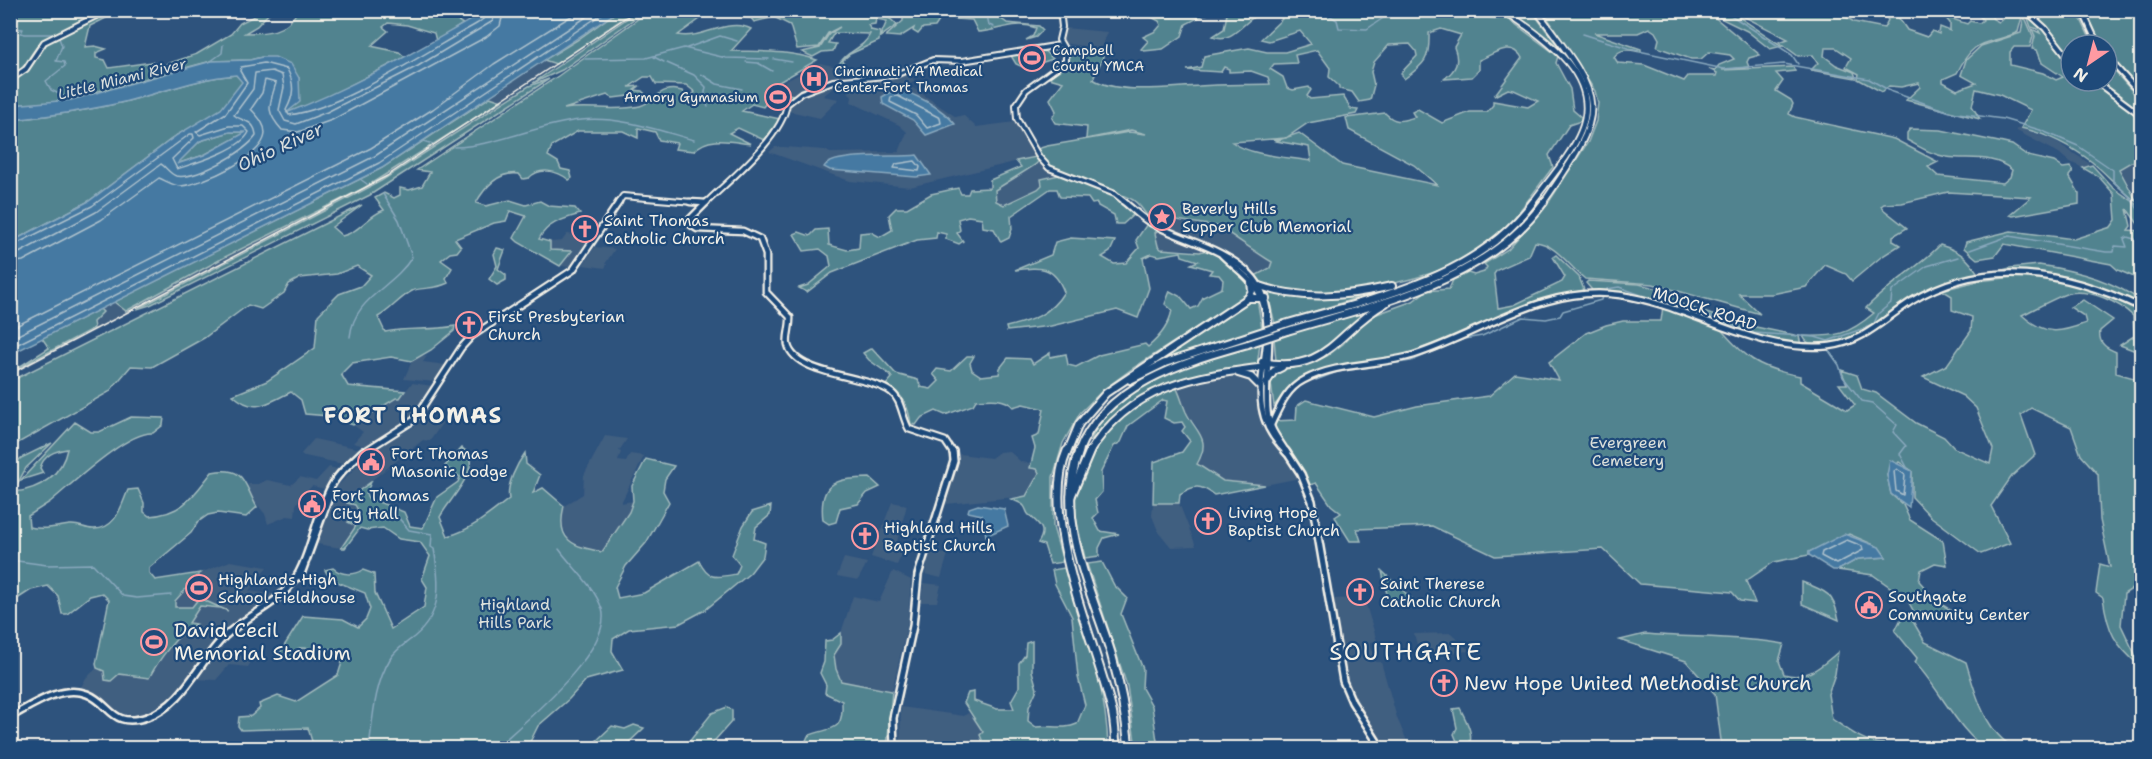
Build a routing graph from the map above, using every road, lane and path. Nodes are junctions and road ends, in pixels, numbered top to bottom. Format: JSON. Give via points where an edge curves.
{"nodes":[{"id":1,"x":108,"y":10,"type":"edge"},
{"id":2,"x":1060,"y":10,"type":"edge"},
{"id":3,"x":1503,"y":10,"type":"edge"},
{"id":4,"x":1508,"y":10,"type":"edge"},
{"id":5,"x":1536,"y":10,"type":"edge"},
{"id":6,"x":1542,"y":10,"type":"edge"},
{"id":7,"x":2025,"y":10,"type":"edge"},
{"id":8,"x":2082,"y":10,"type":"edge"},
{"id":9,"x":2093,"y":33,"type":"edge"},
{"id":10,"x":1556,"y":38,"type":"junction"},
{"id":11,"x":1543,"y":39,"type":"junction"},
{"id":12,"x":1061,"y":45,"type":"junction"},
{"id":13,"x":2059,"y":46,"type":"edge"},
{"id":14,"x":2119,"y":70,"type":"edge"},
{"id":15,"x":10,"y":80,"type":"edge"},
{"id":16,"x":2111,"y":93,"type":"edge"},
{"id":17,"x":2142,"y":96,"type":"edge"},
{"id":18,"x":2142,"y":116,"type":"edge"},
{"id":19,"x":705,"y":203,"type":"junction"},
{"id":20,"x":1221,"y":253,"type":"junction"},
{"id":21,"x":1425,"y":280,"type":"junction"},
{"id":22,"x":1251,"y":282,"type":"junction"},
{"id":23,"x":1260,"y":286,"type":"junction"},
{"id":24,"x":1416,"y":290,"type":"junction"},
{"id":25,"x":1279,"y":291,"type":"junction"},
{"id":26,"x":1262,"y":295,"type":"junction"},
{"id":27,"x":1248,"y":298,"type":"junction"},
{"id":28,"x":2142,"y":308,"type":"edge"},
{"id":29,"x":1286,"y":327,"type":"junction"},
{"id":30,"x":1264,"y":365,"type":"junction"},
{"id":31,"x":1285,"y":366,"type":"junction"},
{"id":32,"x":1232,"y":372,"type":"junction"},
{"id":33,"x":1263,"y":384,"type":"junction"},
{"id":34,"x":1266,"y":403,"type":"junction"},
{"id":35,"x":1279,"y":408,"type":"junction"},
{"id":36,"x":1263,"y":413,"type":"junction"},
{"id":37,"x":1271,"y":425,"type":"junction"},
{"id":38,"x":1067,"y":451,"type":"junction"},
{"id":39,"x":1287,"y":453,"type":"junction"},
{"id":40,"x":1069,"y":506,"type":"junction"},
{"id":41,"x":10,"y":717,"type":"edge"},
{"id":42,"x":894,"y":748,"type":"edge"},
{"id":43,"x":1116,"y":748,"type":"edge"},
{"id":44,"x":1129,"y":748,"type":"edge"},
{"id":45,"x":1381,"y":748,"type":"edge"}],
"edges":[{"from":1,"to":15,"type":"main road","via":[[44,42],[26,69]]},
{"from":2,"to":12,"type":"main road"},
{"from":3,"to":11,"type":"highway"},
{"from":4,"to":11,"type":"highway"},
{"from":5,"to":10,"type":"highway"},
{"from":6,"to":10,"type":"highway"},
{"from":7,"to":13,"type":"main road"},
{"from":8,"to":9,"type":"main road"},
{"from":10,"to":24,"type":"highway","via":[[1578,68],[1590,94],[1593,117],[1587,138],[1532,217],[1507,243],[1466,270]]},
{"from":11,"to":21,"type":"highway","via":[[1567,62],[1582,87],[1586,109],[1581,130],[1509,231],[1472,258]]},
{"from":12,"to":19,"type":"main road","via":[[962,61],[930,60],[901,74],[840,81],[801,93],[789,102],[785,117],[766,142]]},
{"from":12,"to":20,"type":"main road","via":[[1066,53],[1065,63],[1029,87],[1015,110],[1039,158],[1058,173],[1115,194],[1152,224]]},
{"from":14,"to":17,"type":"main road"},
{"from":16,"to":18,"type":"main road"},
{"from":19,"to":41,"type":"main road","via":[[628,195],[576,270],[466,345],[414,423],[367,451],[335,485],[304,571],[284,594],[225,636],[176,700],[147,717],[119,718],[87,694],[74,691],[57,694]]},
{"from":19,"to":42,"type":"main road","via":[[691,218],[693,227],[748,232],[760,239],[768,266],[765,290],[790,316],[787,343],[794,355],[887,390],[900,402],[910,430],[944,440],[952,448],[954,461],[918,575],[913,626],[893,718]]},
{"from":20,"to":22,"type":"main road"},
{"from":20,"to":23,"type":"main road","via":[[1242,266]]},
{"from":21,"to":25,"type":"highway","via":[[1346,295]]},
{"from":21,"to":29,"type":"highway"},
{"from":22,"to":26,"type":"main road"},
{"from":22,"to":27,"type":"highway"},
{"from":23,"to":25,"type":"highway"},
{"from":23,"to":26,"type":"main road"},
{"from":24,"to":29,"type":"highway"},
{"from":24,"to":31,"type":"highway","via":[[1367,314],[1324,354]]},
{"from":25,"to":26,"type":"highway"},
{"from":26,"to":27,"type":"highway"},
{"from":26,"to":30,"type":"main road"},
{"from":27,"to":38,"type":"highway","via":[[1106,393],[1079,424]]},
{"from":28,"to":35,"type":"main road","name":"MOOCK ROAD","via":[[2064,276],[2031,272],[1982,276],[1925,293],[1857,340],[1806,346],[1759,338],[1622,295],[1575,292],[1415,355],[1319,373],[1291,389]]},
{"from":29,"to":38,"type":"highway","bridge":true,"via":[[1166,363],[1127,382],[1094,410]]},
{"from":29,"to":40,"type":"highway","bridge":true,"via":[[1161,373],[1114,402],[1092,427],[1076,456],[1069,483]]},
{"from":30,"to":31,"type":"highway"},
{"from":30,"to":32,"type":"highway"},
{"from":30,"to":33,"type":"main road"},
{"from":31,"to":33,"type":"highway","via":[[1274,371]]},
{"from":32,"to":33,"type":"highway"},
{"from":32,"to":40,"type":"highway","via":[[1166,386],[1116,416],[1087,451]]},
{"from":33,"to":34,"type":"main road"},
{"from":33,"to":36,"type":"main road"},
{"from":34,"to":35,"type":"main road"},
{"from":34,"to":36,"type":"main road"},
{"from":35,"to":36,"type":"main road","name":"MOOCK ROAD"},
{"from":35,"to":37,"type":"main road"},
{"from":36,"to":37,"type":"main road"},
{"from":36,"to":39,"type":"main road","via":[[1275,441]]},
{"from":37,"to":39,"type":"main road"},
{"from":38,"to":43,"type":"highway","via":[[1058,486],[1059,522],[1112,710]]},
{"from":39,"to":45,"type":"main road","via":[[1307,486],[1316,512],[1343,681]]},
{"from":40,"to":44,"type":"highway","via":[[1079,554],[1118,677]]}]}
